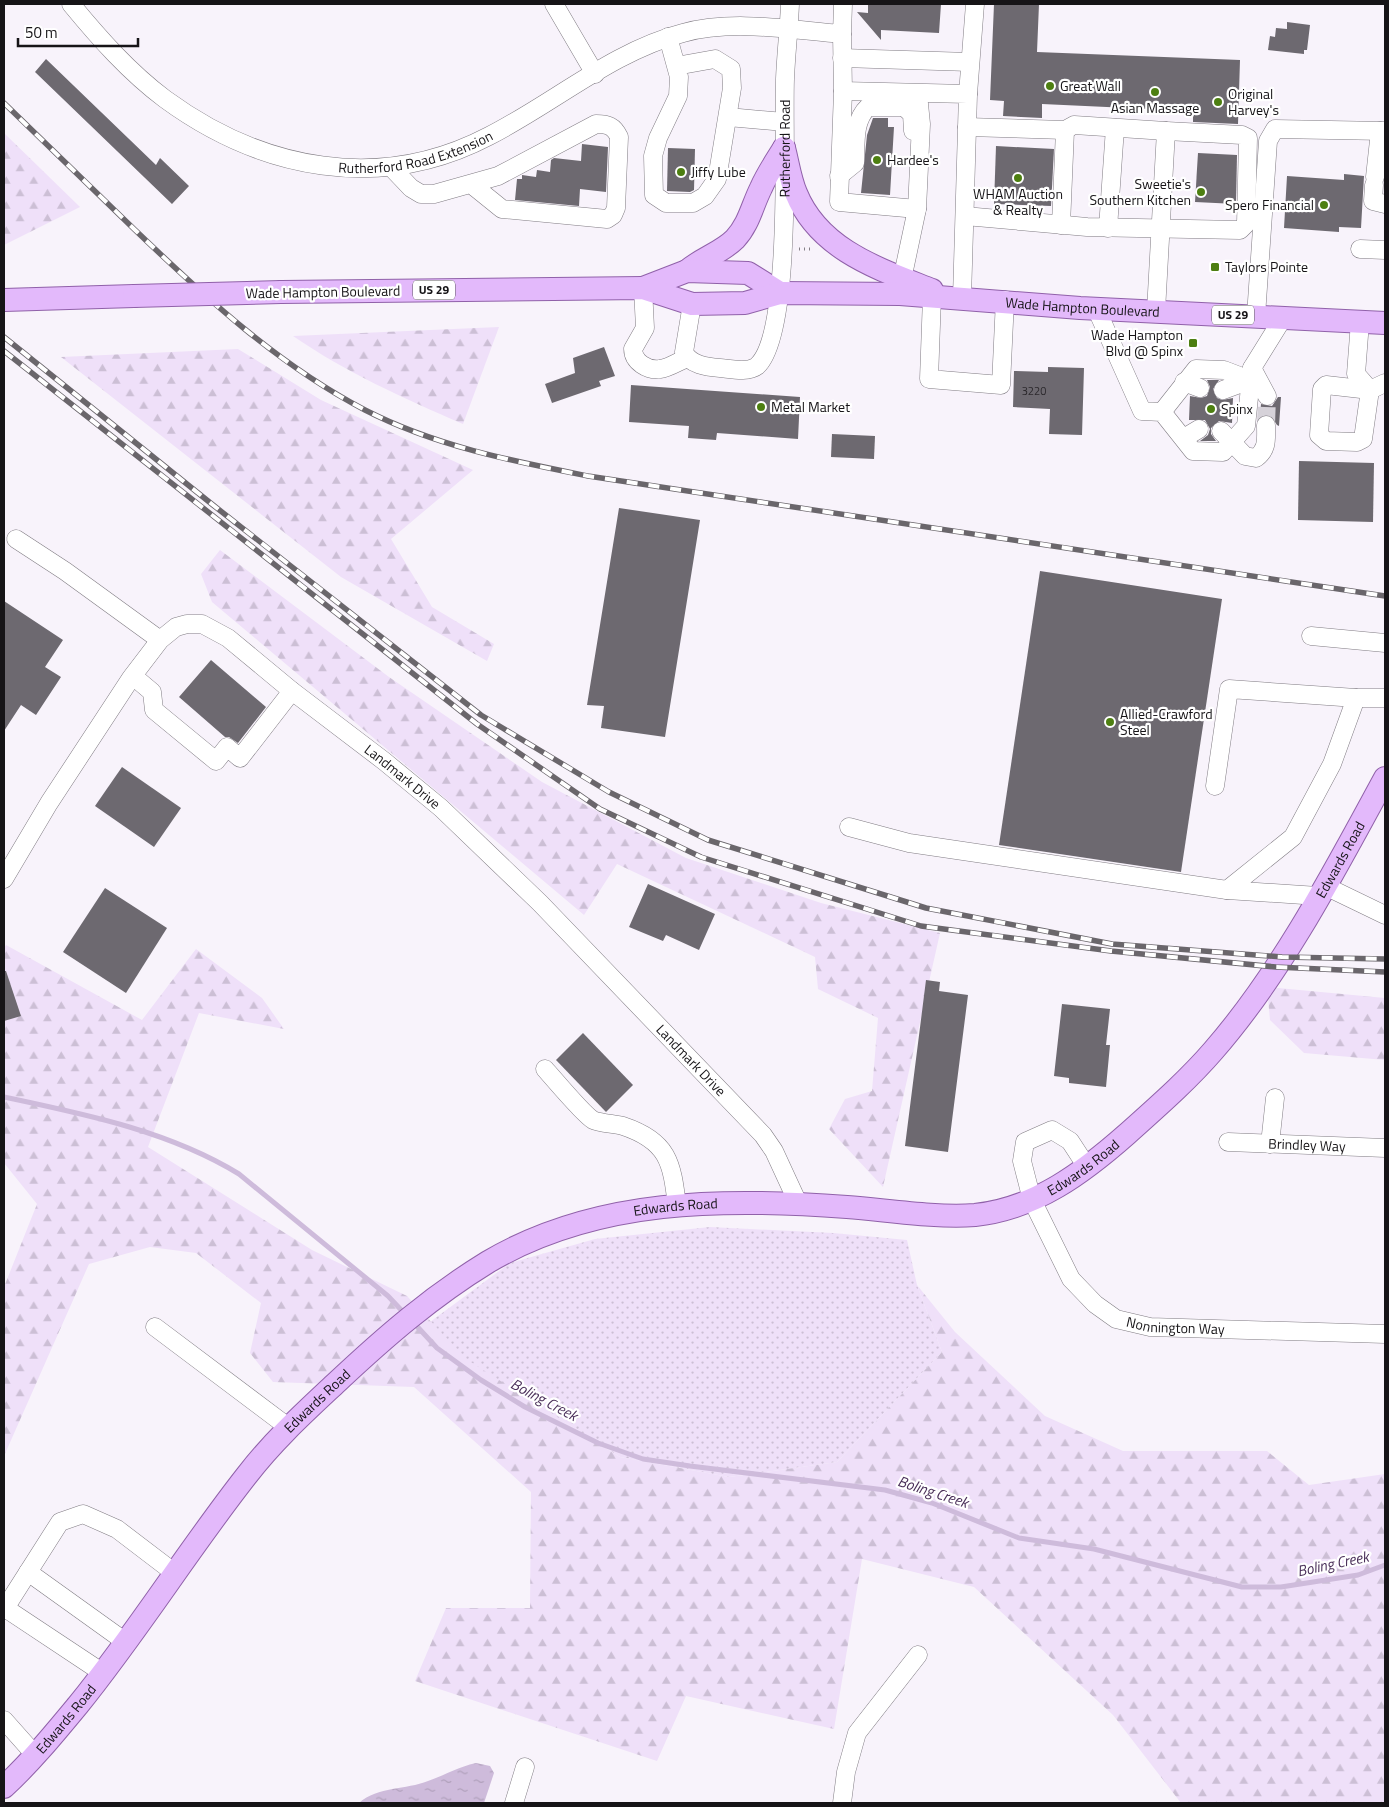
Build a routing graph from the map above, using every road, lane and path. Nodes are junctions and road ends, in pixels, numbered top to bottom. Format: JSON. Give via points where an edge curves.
{"nodes":[{"id":1,"x":71,"y":4,"type":"edge"},
{"id":2,"x":555,"y":4,"type":"edge"},
{"id":3,"x":790,"y":4,"type":"edge"},
{"id":4,"x":843,"y":4,"type":"edge"},
{"id":5,"x":975,"y":4,"type":"edge"},
{"id":6,"x":788,"y":30,"type":"junction"},
{"id":7,"x":842,"y":34,"type":"junction"},
{"id":8,"x":668,"y":37,"type":"junction"},
{"id":9,"x":842,"y":58,"type":"junction"},
{"id":10,"x":970,"y":62,"type":"junction"},
{"id":11,"x":676,"y":66,"type":"junction"},
{"id":12,"x":595,"y":74,"type":"junction"},
{"id":13,"x":843,"y":91,"type":"junction"},
{"id":14,"x":918,"y":94,"type":"junction"},
{"id":15,"x":968,"y":94,"type":"junction"},
{"id":16,"x":728,"y":117,"type":"junction"},
{"id":17,"x":784,"y":122,"type":"junction"},
{"id":18,"x":967,"y":127,"type":"junction"},
{"id":19,"x":1115,"y":128,"type":"junction"},
{"id":20,"x":1066,"y":130,"type":"junction"},
{"id":21,"x":1166,"y":131,"type":"junction"},
{"id":22,"x":1383,"y":131,"type":"edge"},
{"id":23,"x":920,"y":138,"type":"junction"},
{"id":24,"x":784,"y":148,"type":"junction"},
{"id":25,"x":391,"y":166,"type":"junction"},
{"id":26,"x":839,"y":176,"type":"junction"},
{"id":27,"x":471,"y":184,"type":"junction"},
{"id":28,"x":1385,"y":204,"type":"edge"},
{"id":29,"x":918,"y":209,"type":"junction"},
{"id":30,"x":965,"y":216,"type":"junction"},
{"id":31,"x":1061,"y":225,"type":"junction"},
{"id":32,"x":1108,"y":228,"type":"junction"},
{"id":33,"x":1160,"y":230,"type":"junction"},
{"id":34,"x":1360,"y":249,"type":"dead end"},
{"id":35,"x":1385,"y":250,"type":"edge"},
{"id":36,"x":687,"y":271,"type":"junction"},
{"id":37,"x":901,"y":286,"type":"junction"},
{"id":38,"x":643,"y":288,"type":"junction"},
{"id":39,"x":780,"y":293,"type":"junction"},
{"id":40,"x":932,"y":297,"type":"junction"},
{"id":41,"x":958,"y":298,"type":"junction"},
{"id":42,"x":4,"y":300,"type":"edge"},
{"id":43,"x":1005,"y":300,"type":"junction"},
{"id":44,"x":692,"y":304,"type":"junction"},
{"id":45,"x":1096,"y":308,"type":"junction"},
{"id":46,"x":1156,"y":311,"type":"junction"},
{"id":47,"x":1256,"y":316,"type":"junction"},
{"id":48,"x":1283,"y":318,"type":"junction"},
{"id":49,"x":1360,"y":322,"type":"junction"},
{"id":50,"x":1385,"y":323,"type":"edge"},
{"id":51,"x":687,"y":358,"type":"junction"},
{"id":52,"x":1251,"y":374,"type":"junction"},
{"id":53,"x":1184,"y":382,"type":"junction"},
{"id":54,"x":1378,"y":386,"type":"edge"},
{"id":55,"x":1200,"y":388,"type":"dead end"},
{"id":56,"x":1223,"y":390,"type":"dead end"},
{"id":57,"x":1267,"y":396,"type":"tunnel mouth"},
{"id":58,"x":1162,"y":412,"type":"junction"},
{"id":59,"x":1266,"y":425,"type":"tunnel mouth"},
{"id":60,"x":1226,"y":436,"type":"junction"},
{"id":61,"x":16,"y":539,"type":"dead end"},
{"id":62,"x":1311,"y":636,"type":"dead end"},
{"id":63,"x":160,"y":640,"type":"junction"},
{"id":64,"x":1385,"y":643,"type":"edge"},
{"id":65,"x":133,"y":676,"type":"junction"},
{"id":66,"x":292,"y":691,"type":"junction"},
{"id":67,"x":1385,"y":697,"type":"edge"},
{"id":68,"x":1356,"y":698,"type":"junction"},
{"id":69,"x":1385,"y":778,"type":"edge"},
{"id":70,"x":1215,"y":786,"type":"dead end"},
{"id":71,"x":849,"y":827,"type":"dead end"},
{"id":72,"x":4,"y":879,"type":"edge"},
{"id":73,"x":1227,"y":890,"type":"junction"},
{"id":74,"x":1322,"y":891,"type":"junction"},
{"id":75,"x":1385,"y":914,"type":"edge"},
{"id":76,"x":544,"y":1069,"type":"dead end"},
{"id":77,"x":1275,"y":1098,"type":"dead end"},
{"id":78,"x":1228,"y":1142,"type":"dead end"},
{"id":79,"x":1270,"y":1144,"type":"junction"},
{"id":80,"x":1385,"y":1148,"type":"edge"},
{"id":81,"x":1087,"y":1167,"type":"junction"},
{"id":82,"x":1032,"y":1200,"type":"junction"},
{"id":83,"x":798,"y":1203,"type":"junction"},
{"id":84,"x":678,"y":1206,"type":"junction"},
{"id":85,"x":155,"y":1327,"type":"dead end"},
{"id":86,"x":1385,"y":1334,"type":"edge"},
{"id":87,"x":288,"y":1427,"type":"junction"},
{"id":88,"x":28,"y":1572,"type":"junction"},
{"id":89,"x":176,"y":1574,"type":"junction"},
{"id":90,"x":4,"y":1609,"type":"edge"},
{"id":91,"x":126,"y":1642,"type":"junction"},
{"id":92,"x":918,"y":1655,"type":"dead end"},
{"id":93,"x":103,"y":1674,"type":"junction"},
{"id":94,"x":4,"y":1720,"type":"edge"},
{"id":95,"x":36,"y":1756,"type":"junction"},
{"id":96,"x":525,"y":1767,"type":"dead end"},
{"id":97,"x":4,"y":1787,"type":"edge"},
{"id":98,"x":514,"y":1803,"type":"edge"},
{"id":99,"x":842,"y":1803,"type":"edge"}],
"edges":[{"from":1,"to":25,"type":"street","name":"Rutherford Road Extension","via":[[124,63],[164,98],[205,125],[250,147],[292,161],[364,169]]},
{"from":2,"to":12,"type":"street"},
{"from":3,"to":6,"type":"street","name":"Rutherford Road"},
{"from":4,"to":7,"type":"street"},
{"from":5,"to":10,"type":"street"},
{"from":6,"to":7,"type":"street","name":"Rutherford Road Extension"},
{"from":6,"to":8,"type":"street","name":"Rutherford Road Extension","via":[[713,28]]},
{"from":6,"to":17,"type":"street","name":"Rutherford Road"},
{"from":7,"to":9,"type":"street"},
{"from":8,"to":11,"type":"street"},
{"from":8,"to":12,"type":"street","name":"Rutherford Road Extension"},
{"from":9,"to":10,"type":"street"},
{"from":9,"to":13,"type":"street"},
{"from":10,"to":15,"type":"street"},
{"from":11,"to":16,"type":"street","via":[[715,59],[731,69]]},
{"from":11,"to":16,"type":"street","via":[[678,96],[653,156],[654,194],[666,203],[693,203],[705,196],[717,179]]},
{"from":12,"to":25,"type":"street","name":"Rutherford Road Extension","via":[[462,149],[432,159]]},
{"from":13,"to":14,"type":"street"},
{"from":13,"to":26,"type":"street"},
{"from":14,"to":15,"type":"street"},
{"from":14,"to":23,"type":"street"},
{"from":15,"to":18,"type":"street"},
{"from":16,"to":17,"type":"street"},
{"from":17,"to":24,"type":"street","name":"Rutherford Road"},
{"from":18,"to":20,"type":"street"},
{"from":18,"to":30,"type":"street"},
{"from":19,"to":20,"type":"street","via":[[1074,125]]},
{"from":19,"to":21,"type":"street"},
{"from":19,"to":32,"type":"street"},
{"from":20,"to":31,"type":"street"},
{"from":21,"to":33,"type":"street"},
{"from":21,"to":33,"type":"street","via":[[1248,138],[1246,224],[1240,230]]},
{"from":22,"to":28,"type":"street","via":[[1373,201]]},
{"from":22,"to":47,"type":"street","via":[[1275,129],[1268,141]]},
{"from":23,"to":26,"type":"street","via":[[913,132],[912,114],[904,107],[868,107],[858,121],[855,163]]},
{"from":23,"to":29,"type":"street"},
{"from":24,"to":36,"type":"main road","via":[[760,188],[750,218],[741,232],[726,247]]},
{"from":24,"to":37,"type":"main road","via":[[796,193],[812,222],[847,252]]},
{"from":24,"to":39,"type":"street","name":"Rutherford Road"},
{"from":25,"to":27,"type":"street","via":[[410,188],[421,194],[434,194]]},
{"from":26,"to":29,"type":"street","via":[[839,202]]},
{"from":27,"to":27,"type":"street","via":[[498,176],[596,124],[615,128],[619,137],[616,208],[607,219],[502,210]]},
{"from":29,"to":37,"type":"street"},
{"from":30,"to":31,"type":"street"},
{"from":30,"to":41,"type":"street"},
{"from":31,"to":32,"type":"street"},
{"from":32,"to":33,"type":"street"},
{"from":33,"to":46,"type":"street"},
{"from":34,"to":35,"type":"street"},
{"from":36,"to":38,"type":"main road","name":"Wade Hampton Boulevard","number":"US 29"},
{"from":36,"to":39,"type":"main road","name":"Wade Hampton Boulevard","number":"US 29","via":[[748,273]]},
{"from":37,"to":39,"type":"main road","name":"Wade Hampton Boulevard","number":"US 29"},
{"from":37,"to":40,"type":"main road","name":"Wade Hampton Boulevard","number":"US 29"},
{"from":37,"to":41,"type":"main road"},
{"from":38,"to":42,"type":"main road","name":"Wade Hampton Boulevard","number":"US 29","bridge":true,"via":[[281,292]]},
{"from":38,"to":44,"type":"main road","name":"Wade Hampton Boulevard","number":"US 29"},
{"from":38,"to":51,"type":"street","via":[[645,328],[634,349],[636,359],[647,368],[660,369]]},
{"from":39,"to":44,"type":"main road","name":"Wade Hampton Boulevard","number":"US 29","via":[[745,303]]},
{"from":39,"to":51,"type":"street","name":"Rutherford Road","via":[[769,349],[756,367],[746,370],[714,367]]},
{"from":40,"to":41,"type":"main road","name":"Wade Hampton Boulevard","number":"US 29"},
{"from":40,"to":43,"type":"street","via":[[929,380],[1001,385]]},
{"from":41,"to":43,"type":"main road","name":"Wade Hampton Boulevard","number":"US 29"},
{"from":43,"to":45,"type":"main road","name":"Wade Hampton Boulevard","number":"US 29"},
{"from":44,"to":51,"type":"street","via":[[684,352]]},
{"from":45,"to":46,"type":"main road","name":"Wade Hampton Boulevard","number":"US 29"},
{"from":45,"to":58,"type":"street","via":[[1142,411]]},
{"from":46,"to":47,"type":"main road","name":"Wade Hampton Boulevard","number":"US 29"},
{"from":47,"to":48,"type":"main road","name":"Wade Hampton Boulevard","number":"US 29"},
{"from":48,"to":49,"type":"main road","name":"Wade Hampton Boulevard","number":"US 29"},
{"from":48,"to":52,"type":"street"},
{"from":49,"to":50,"type":"main road","name":"Wade Hampton Boulevard","number":"US 29"},
{"from":49,"to":54,"type":"street","via":[[1356,374]]},
{"from":52,"to":53,"type":"street","via":[[1196,369]]},
{"from":52,"to":56,"type":"street"},
{"from":52,"to":57,"type":"street"},
{"from":52,"to":60,"type":"street","via":[[1246,426]]},
{"from":53,"to":55,"type":"street"},
{"from":53,"to":58,"type":"street"},
{"from":58,"to":60,"type":"street","via":[[1191,434],[1193,451],[1223,452]]},
{"from":59,"to":60,"type":"street","via":[[1266,446],[1256,458],[1245,456]]},
{"from":61,"to":63,"type":"street","via":[[66,571]]},
{"from":62,"to":64,"type":"street"},
{"from":63,"to":65,"type":"street","name":"Landmark Drive"},
{"from":63,"to":66,"type":"street","name":"Landmark Drive","via":[[176,627],[187,624],[208,626],[228,638]]},
{"from":65,"to":66,"type":"street","via":[[152,692],[154,710],[216,761],[227,747],[240,758]]},
{"from":65,"to":72,"type":"street","name":"Landmark Drive","via":[[49,803]]},
{"from":66,"to":83,"type":"street","name":"Landmark Drive","via":[[441,808],[540,903],[763,1135]]},
{"from":67,"to":68,"type":"street"},
{"from":68,"to":70,"type":"street","via":[[1229,689]]},
{"from":68,"to":73,"type":"street","via":[[1332,764],[1294,837]]},
{"from":69,"to":74,"type":"main road","name":"Edwards Road"},
{"from":71,"to":73,"type":"street","via":[[909,843]]},
{"from":73,"to":74,"type":"street"},
{"from":74,"to":75,"type":"street"},
{"from":74,"to":81,"type":"main road","name":"Edwards Road","via":[[1276,967],[1215,1049],[1156,1108]]},
{"from":76,"to":84,"type":"street","via":[[594,1120],[625,1127],[652,1138],[662,1150],[674,1177]]},
{"from":77,"to":79,"type":"street"},
{"from":78,"to":79,"type":"street","name":"Brindley Way"},
{"from":79,"to":80,"type":"street","name":"Brindley Way"},
{"from":81,"to":82,"type":"main road","name":"Edwards Road"},
{"from":81,"to":82,"type":"street","name":"Nonnington Way","via":[[1070,1141],[1052,1130],[1025,1142],[1022,1161]]},
{"from":82,"to":83,"type":"main road","name":"Edwards Road","via":[[996,1212],[962,1215]]},
{"from":82,"to":86,"type":"street","name":"Nonnington Way","via":[[1070,1280],[1095,1304],[1116,1318],[1150,1326]]},
{"from":83,"to":84,"type":"main road","name":"Edwards Road"},
{"from":84,"to":87,"type":"main road","name":"Edwards Road","via":[[614,1214],[548,1233],[494,1259],[405,1320]]},
{"from":85,"to":87,"type":"street"},
{"from":87,"to":89,"type":"main road","name":"Edwards Road","via":[[246,1477]]},
{"from":88,"to":89,"type":"street","via":[[60,1522],[83,1514],[117,1529]]},
{"from":88,"to":90,"type":"street"},
{"from":88,"to":91,"type":"street"},
{"from":89,"to":91,"type":"main road","name":"Edwards Road"},
{"from":90,"to":93,"type":"street"},
{"from":91,"to":93,"type":"main road","name":"Edwards Road"},
{"from":92,"to":99,"type":"street","via":[[857,1733],[846,1772]]},
{"from":93,"to":95,"type":"main road","name":"Edwards Road"},
{"from":94,"to":95,"type":"street"},
{"from":95,"to":97,"type":"main road","name":"Edwards Road"},
{"from":96,"to":98,"type":"street"}]}
